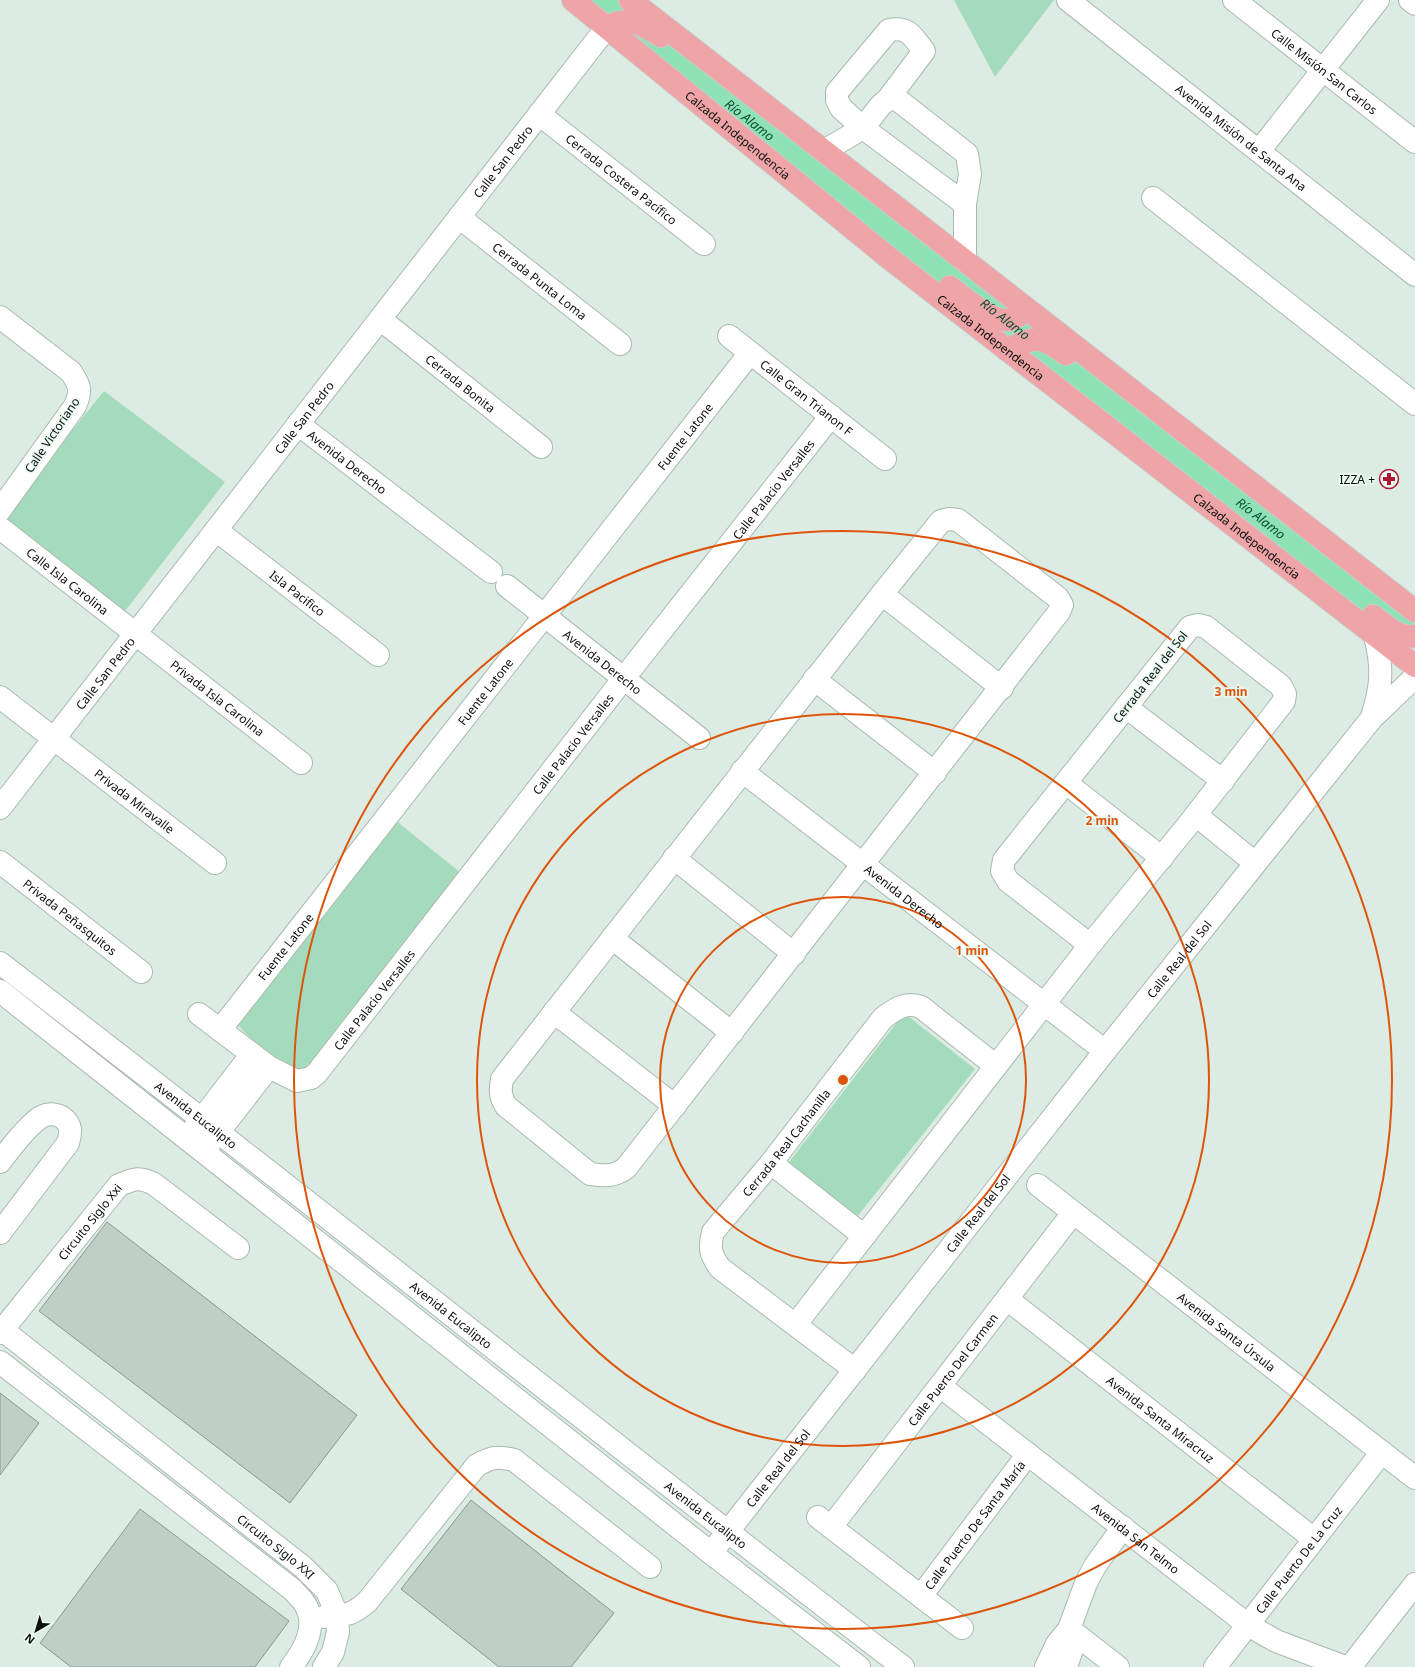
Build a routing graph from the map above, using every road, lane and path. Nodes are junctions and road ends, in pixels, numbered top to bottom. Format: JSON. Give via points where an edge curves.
{"nodes":[{"id":1,"x":573,"y":0,"type":"edge"},
{"id":2,"x":630,"y":0,"type":"edge"},
{"id":3,"x":1068,"y":0,"type":"edge"},
{"id":4,"x":1234,"y":0,"type":"edge"},
{"id":5,"x":1378,"y":0,"type":"edge"},
{"id":6,"x":1410,"y":0,"type":"edge"},
{"id":7,"x":1415,"y":4,"type":"edge"},
{"id":8,"x":607,"y":27,"type":"junction"},
{"id":9,"x":699,"y":53,"type":"junction"},
{"id":10,"x":1323,"y":71,"type":"junction"},
{"id":11,"x":888,"y":99,"type":"junction"},
{"id":12,"x":539,"y":114,"type":"junction"},
{"id":13,"x":864,"y":128,"type":"junction"},
{"id":14,"x":1415,"y":142,"type":"edge"},
{"id":15,"x":824,"y":151,"type":"junction"},
{"id":16,"x":1259,"y":151,"type":"junction"},
{"id":17,"x":1153,"y":198,"type":"dead end"},
{"id":18,"x":965,"y":204,"type":"junction"},
{"id":19,"x":459,"y":217,"type":"junction"},
{"id":20,"x":704,"y":244,"type":"dead end"},
{"id":21,"x":889,"y":258,"type":"junction"},
{"id":22,"x":965,"y":261,"type":"junction"},
{"id":23,"x":1415,"y":275,"type":"edge"},
{"id":24,"x":1026,"y":309,"type":"junction"},
{"id":25,"x":0,"y":317,"type":"edge"},
{"id":26,"x":380,"y":319,"type":"junction"},
{"id":27,"x":729,"y":336,"type":"dead end"},
{"id":28,"x":620,"y":344,"type":"dead end"},
{"id":29,"x":1007,"y":350,"type":"junction"},
{"id":30,"x":750,"y":353,"type":"junction"},
{"id":31,"x":1144,"y":400,"type":"junction"},
{"id":32,"x":1415,"y":404,"type":"edge"},
{"id":33,"x":831,"y":416,"type":"junction"},
{"id":34,"x":298,"y":424,"type":"junction"},
{"id":35,"x":541,"y":446,"type":"dead end"},
{"id":36,"x":885,"y":459,"type":"dead end"},
{"id":37,"x":0,"y":510,"type":"edge"},
{"id":38,"x":0,"y":528,"type":"edge"},
{"id":39,"x":1236,"y":528,"type":"junction"},
{"id":40,"x":216,"y":530,"type":"junction"},
{"id":41,"x":882,"y":594,"type":"junction"},
{"id":42,"x":1411,"y":605,"type":"edge"},
{"id":43,"x":544,"y":615,"type":"junction"},
{"id":44,"x":134,"y":633,"type":"junction"},
{"id":45,"x":1375,"y":636,"type":"junction"},
{"id":46,"x":1415,"y":636,"type":"edge"},
{"id":47,"x":378,"y":656,"type":"dead end"},
{"id":48,"x":1415,"y":666,"type":"edge"},
{"id":49,"x":1415,"y":677,"type":"edge"},
{"id":50,"x":624,"y":678,"type":"junction"},
{"id":51,"x":814,"y":679,"type":"junction"},
{"id":52,"x":1002,"y":688,"type":"junction"},
{"id":53,"x":0,"y":697,"type":"edge"},
{"id":54,"x":1126,"y":707,"type":"junction"},
{"id":55,"x":1372,"y":718,"type":"junction"},
{"id":56,"x":699,"y":738,"type":"dead end"},
{"id":57,"x":54,"y":739,"type":"junction"},
{"id":58,"x":301,"y":763,"type":"dead end"},
{"id":59,"x":742,"y":771,"type":"junction"},
{"id":60,"x":935,"y":773,"type":"junction"},
{"id":61,"x":1223,"y":781,"type":"junction"},
{"id":62,"x":1066,"y":783,"type":"junction"},
{"id":63,"x":0,"y":808,"type":"edge"},
{"id":64,"x":1192,"y":820,"type":"junction"},
{"id":65,"x":674,"y":858,"type":"junction"},
{"id":66,"x":1162,"y":858,"type":"junction"},
{"id":67,"x":0,"y":862,"type":"edge"},
{"id":68,"x":216,"y":863,"type":"dead end"},
{"id":69,"x":863,"y":865,"type":"junction"},
{"id":70,"x":1251,"y":869,"type":"junction"},
{"id":71,"x":612,"y":938,"type":"junction"},
{"id":72,"x":1090,"y":945,"type":"junction"},
{"id":73,"x":794,"y":954,"type":"junction"},
{"id":74,"x":0,"y":963,"type":"edge"},
{"id":75,"x":141,"y":972,"type":"dead end"},
{"id":76,"x":0,"y":991,"type":"edge"},
{"id":77,"x":1043,"y":1005,"type":"junction"},
{"id":78,"x":554,"y":1012,"type":"junction"},
{"id":79,"x":199,"y":1014,"type":"dead end"},
{"id":80,"x":220,"y":1030,"type":"junction"},
{"id":81,"x":732,"y":1033,"type":"junction"},
{"id":82,"x":1105,"y":1051,"type":"junction"},
{"id":83,"x":261,"y":1061,"type":"junction"},
{"id":84,"x":996,"y":1066,"type":"junction"},
{"id":85,"x":675,"y":1106,"type":"junction"},
{"id":86,"x":210,"y":1125,"type":"junction"},
{"id":87,"x":195,"y":1145,"type":"junction"},
{"id":88,"x":0,"y":1162,"type":"edge"},
{"id":89,"x":771,"y":1163,"type":"junction"},
{"id":90,"x":1038,"y":1185,"type":"dead end"},
{"id":91,"x":1073,"y":1213,"type":"junction"},
{"id":92,"x":0,"y":1233,"type":"edge"},
{"id":93,"x":864,"y":1236,"type":"junction"},
{"id":94,"x":238,"y":1248,"type":"dead end"},
{"id":95,"x":1007,"y":1299,"type":"junction"},
{"id":96,"x":796,"y":1324,"type":"junction"},
{"id":97,"x":1,"y":1330,"type":"edge"},
{"id":98,"x":0,"y":1362,"type":"edge"},
{"id":99,"x":855,"y":1370,"type":"junction"},
{"id":100,"x":940,"y":1386,"type":"junction"},
{"id":101,"x":1382,"y":1452,"type":"junction"},
{"id":102,"x":160,"y":1453,"type":"junction"},
{"id":103,"x":1028,"y":1454,"type":"junction"},
{"id":104,"x":144,"y":1475,"type":"junction"},
{"id":105,"x":1415,"y":1478,"type":"edge"},
{"id":106,"x":1123,"y":1527,"type":"junction"},
{"id":107,"x":727,"y":1532,"type":"junction"},
{"id":108,"x":1314,"y":1539,"type":"junction"},
{"id":109,"x":711,"y":1553,"type":"junction"},
{"id":110,"x":650,"y":1567,"type":"dead end"},
{"id":111,"x":1415,"y":1584,"type":"edge"},
{"id":112,"x":921,"y":1596,"type":"junction"},
{"id":113,"x":337,"y":1616,"type":"junction"},
{"id":114,"x":311,"y":1619,"type":"junction"},
{"id":115,"x":1248,"y":1625,"type":"junction"},
{"id":116,"x":962,"y":1628,"type":"dead end"},
{"id":117,"x":1069,"y":1629,"type":"junction"},
{"id":118,"x":291,"y":1667,"type":"edge"},
{"id":119,"x":324,"y":1667,"type":"edge"},
{"id":120,"x":859,"y":1667,"type":"edge"},
{"id":121,"x":903,"y":1667,"type":"edge"},
{"id":122,"x":1046,"y":1667,"type":"edge"},
{"id":123,"x":1066,"y":1667,"type":"edge"},
{"id":124,"x":1118,"y":1667,"type":"edge"},
{"id":125,"x":1215,"y":1667,"type":"edge"},
{"id":126,"x":1345,"y":1667,"type":"edge"},
{"id":127,"x":1350,"y":1667,"type":"edge"}],
"edges":[{"from":1,"to":8,"type":"main road","name":"Calzada Independencia"},
{"from":2,"to":9,"type":"main road"},
{"from":3,"to":16,"type":"street","name":"Avenida Misión de Santa Ana"},
{"from":4,"to":10,"type":"street","name":"Calle Misión San Carlos"},
{"from":5,"to":10,"type":"street"},
{"from":6,"to":7,"type":"street"},
{"from":8,"to":9,"type":"main road","via":[[617,21],[631,22]]},
{"from":8,"to":12,"type":"street","name":"Calle San Pedro"},
{"from":8,"to":21,"type":"main road","name":"Calzada Independencia"},
{"from":9,"to":15,"type":"main road"},
{"from":10,"to":14,"type":"street","name":"Calle Misión San Carlos"},
{"from":10,"to":16,"type":"street"},
{"from":11,"to":13,"type":"street"},
{"from":11,"to":13,"type":"street","via":[[924,51],[908,31],[899,28],[889,30],[837,92],[841,108]]},
{"from":11,"to":18,"type":"street","via":[[898,100],[967,154],[970,174]]},
{"from":12,"to":19,"type":"street","name":"Calle San Pedro"},
{"from":12,"to":20,"type":"street","name":"Cerrada Costera Pacífico"},
{"from":13,"to":15,"type":"street"},
{"from":13,"to":18,"type":"street"},
{"from":15,"to":22,"type":"main road"},
{"from":16,"to":23,"type":"street","name":"Avenida Misión de Santa Ana"},
{"from":17,"to":32,"type":"street"},
{"from":18,"to":22,"type":"street"},
{"from":19,"to":26,"type":"street","name":"Calle San Pedro"},
{"from":19,"to":28,"type":"street","name":"Cerrada Punta Loma"},
{"from":21,"to":24,"type":"main road","via":[[909,260],[918,264],[986,313],[1001,319],[1013,319]]},
{"from":21,"to":29,"type":"main road","name":"Calzada Independencia"},
{"from":22,"to":24,"type":"main road"},
{"from":24,"to":31,"type":"main road"},
{"from":25,"to":37,"type":"street","name":"Calle Victoriano","via":[[71,372],[79,384],[80,394]]},
{"from":26,"to":34,"type":"street","name":"Calle San Pedro"},
{"from":26,"to":35,"type":"street","name":"Cerrada Bonita"},
{"from":27,"to":30,"type":"street","name":"Calle Gran Trianon F"},
{"from":29,"to":31,"type":"main road","via":[[1025,341],[1047,341],[1123,398],[1134,402]]},
{"from":29,"to":39,"type":"main road","name":"Calzada Independencia"},
{"from":30,"to":33,"type":"street","name":"Calle Gran Trianon F"},
{"from":30,"to":43,"type":"street","name":"Fuente Latone"},
{"from":31,"to":42,"type":"main road"},
{"from":33,"to":36,"type":"street","name":"Calle Gran Trianon F"},
{"from":33,"to":50,"type":"street","name":"Calle Palacio Versalles"},
{"from":34,"to":40,"type":"street","name":"Calle San Pedro"},
{"from":34,"to":43,"type":"street","name":"Avenida Derecho"},
{"from":38,"to":44,"type":"street","name":"Calle Isla Carolina"},
{"from":39,"to":45,"type":"main road","name":"Calzada Independencia"},
{"from":39,"to":46,"type":"main road","via":[[1252,530],[1267,538],[1396,632],[1409,637]]},
{"from":40,"to":44,"type":"street","name":"Calle San Pedro"},
{"from":40,"to":47,"type":"street","name":"Isla Pacifico"},
{"from":41,"to":51,"type":"street"},
{"from":41,"to":52,"type":"street"},
{"from":41,"to":52,"type":"street","via":[[941,521],[950,519],[958,520],[1058,598],[1062,605],[1059,612]]},
{"from":43,"to":50,"type":"street","name":"Avenida Derecho"},
{"from":43,"to":80,"type":"street","name":"Fuente Latone"},
{"from":44,"to":57,"type":"street","name":"Calle San Pedro"},
{"from":44,"to":58,"type":"street","name":"Privada Isla Carolina"},
{"from":45,"to":48,"type":"main road","name":"Calzada Independencia"},
{"from":45,"to":55,"type":"street","name":"Calle Real del Sol","via":[[1382,677]]},
{"from":49,"to":55,"type":"street","name":"Calle Real del Sol"},
{"from":50,"to":56,"type":"street","name":"Avenida Derecho"},
{"from":50,"to":83,"type":"street","name":"Calle Palacio Versalles","via":[[317,1073],[311,1078],[297,1081]]},
{"from":51,"to":59,"type":"street"},
{"from":51,"to":60,"type":"street"},
{"from":52,"to":60,"type":"street"},
{"from":53,"to":57,"type":"street","name":"Privada Miravalle"},
{"from":54,"to":61,"type":"street"},
{"from":54,"to":61,"type":"street","name":"Cerrada Real del Sol","via":[[1190,627],[1206,627],[1281,686],[1285,694],[1284,701]]},
{"from":54,"to":62,"type":"street","name":"Cerrada Real del Sol"},
{"from":55,"to":70,"type":"street","name":"Calle Real del Sol"},
{"from":57,"to":63,"type":"street","name":"Calle San Pedro"},
{"from":57,"to":68,"type":"street","name":"Privada Miravalle"},
{"from":59,"to":65,"type":"street"},
{"from":59,"to":69,"type":"street","name":"Avenida Derecho"},
{"from":60,"to":69,"type":"street"},
{"from":61,"to":64,"type":"street","name":"Cerrada Real del Sol"},
{"from":62,"to":66,"type":"street"},
{"from":62,"to":72,"type":"street","name":"Cerrada Real del Sol","via":[[1004,860],[1002,871],[1008,881]]},
{"from":64,"to":66,"type":"street","name":"Cerrada Real del Sol"},
{"from":64,"to":70,"type":"street"},
{"from":65,"to":71,"type":"street"},
{"from":65,"to":73,"type":"street"},
{"from":66,"to":72,"type":"street","name":"Cerrada Real del Sol"},
{"from":67,"to":75,"type":"street","name":"Privada Peñasquitos"},
{"from":69,"to":73,"type":"street"},
{"from":69,"to":77,"type":"street","name":"Avenida Derecho"},
{"from":70,"to":82,"type":"street","name":"Calle Real del Sol"},
{"from":71,"to":78,"type":"street"},
{"from":71,"to":81,"type":"street"},
{"from":72,"to":77,"type":"street","name":"Cerrada Real del Sol"},
{"from":73,"to":81,"type":"street"},
{"from":74,"to":86,"type":"street","name":"Avenida Eucalipto"},
{"from":76,"to":87,"type":"street","name":"Avenida Eucalipto"},
{"from":77,"to":82,"type":"street","name":"Avenida Derecho"},
{"from":77,"to":84,"type":"street"},
{"from":78,"to":85,"type":"street"},
{"from":78,"to":85,"type":"street","via":[[502,1079],[500,1093],[506,1106],[590,1174],[607,1177],[626,1168]]},
{"from":79,"to":80,"type":"street"},
{"from":80,"to":83,"type":"street"},
{"from":81,"to":85,"type":"street"},
{"from":82,"to":99,"type":"street","name":"Calle Real del Sol"},
{"from":83,"to":86,"type":"street"},
{"from":84,"to":89,"type":"street","name":"Cerrada Real Cachanilla","via":[[921,1008],[906,1004],[883,1018]]},
{"from":84,"to":93,"type":"street"},
{"from":86,"to":87,"type":"street"},
{"from":86,"to":107,"type":"street","name":"Avenida Eucalipto"},
{"from":87,"to":109,"type":"street","name":"Avenida Eucalipto"},
{"from":88,"to":92,"type":"street","via":[[43,1115],[59,1115],[68,1121],[71,1132],[68,1143]]},
{"from":89,"to":93,"type":"street"},
{"from":89,"to":96,"type":"street","name":"Cerrada Real Cachanilla","via":[[713,1232],[710,1246],[713,1259],[720,1268]]},
{"from":90,"to":91,"type":"street","name":"Avenida Santa Úrsula"},
{"from":91,"to":95,"type":"street","name":"Calle Puerto Del Carmen"},
{"from":91,"to":101,"type":"street","name":"Avenida Santa Úrsula"},
{"from":93,"to":96,"type":"street"},
{"from":94,"to":97,"type":"street","name":"Circuito Siglo Xxi","via":[[154,1184],[145,1179],[134,1179],[119,1185]]},
{"from":95,"to":100,"type":"street","name":"Calle Puerto Del Carmen"},
{"from":95,"to":108,"type":"street","name":"Avenida Santa Miracruz"},
{"from":96,"to":99,"type":"street","name":"Cerrada Real Cachanilla"},
{"from":97,"to":102,"type":"street","name":"Circuito Siglo XXI"},
{"from":98,"to":104,"type":"street","name":"Circuito Siglo XXI"},
{"from":99,"to":107,"type":"street","name":"Calle Real del Sol"},
{"from":100,"to":103,"type":"street","name":"Avenida San Telmo"},
{"from":100,"to":112,"type":"street","name":"Calle Puerto Del Carmen","via":[[825,1522]]},
{"from":101,"to":105,"type":"street","name":"Avenida Santa Úrsula"},
{"from":101,"to":108,"type":"street","name":"Calle Puerto De La Cruz"},
{"from":102,"to":104,"type":"street"},
{"from":102,"to":113,"type":"street","name":"Circuito Siglo XXI","via":[[303,1567],[327,1591]]},
{"from":103,"to":106,"type":"street","name":"Avenida San Telmo"},
{"from":103,"to":112,"type":"street","name":"Calle Puerto De Santa María"},
{"from":104,"to":114,"type":"street","name":"Circuito Siglo XXI","via":[[293,1590],[305,1604]]},
{"from":106,"to":115,"type":"street","name":"Avenida San Telmo"},
{"from":106,"to":117,"type":"street","via":[[1086,1583]]},
{"from":107,"to":109,"type":"street","name":"Calle Real del Sol"},
{"from":107,"to":121,"type":"street","name":"Avenida Eucalipto"},
{"from":108,"to":115,"type":"street","name":"Calle Puerto De La Cruz"},
{"from":109,"to":120,"type":"street","name":"Avenida Eucalipto"},
{"from":110,"to":113,"type":"street","via":[[514,1460],[490,1458],[477,1465],[367,1602],[350,1614]]},
{"from":111,"to":127,"type":"street"},
{"from":112,"to":116,"type":"street"},
{"from":113,"to":114,"type":"street"},
{"from":113,"to":119,"type":"street","name":"Circuito Siglo XXI","via":[[338,1632],[333,1652]]},
{"from":114,"to":118,"type":"street","via":[[310,1636]]},
{"from":115,"to":125,"type":"street","name":"Calle Puerto De La Cruz"},
{"from":115,"to":126,"type":"street","name":"Avenida San Telmo","via":[[1276,1641]]},
{"from":117,"to":122,"type":"street","via":[[1057,1644]]},
{"from":117,"to":123,"type":"street","via":[[1072,1649]]},
{"from":117,"to":124,"type":"street"}]}
